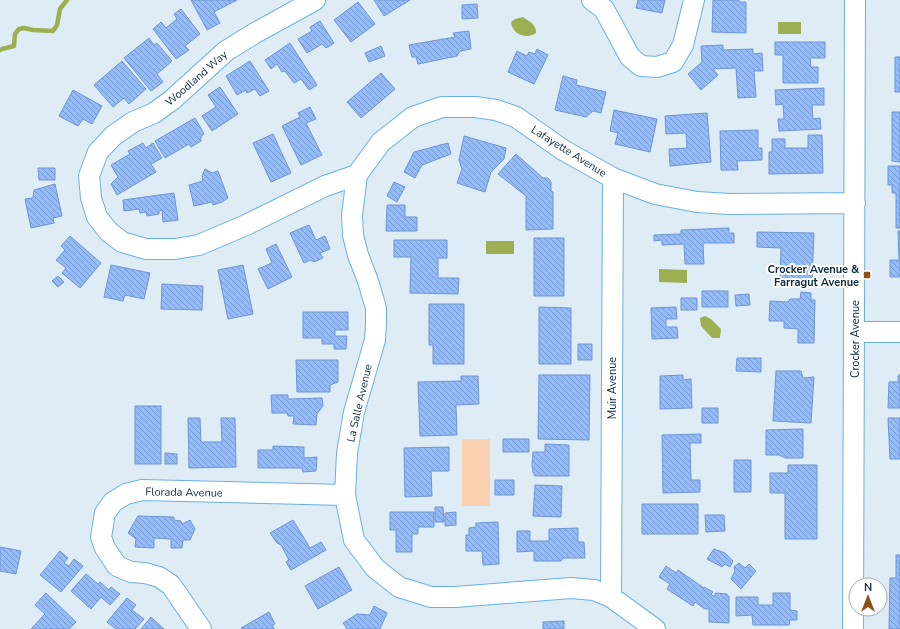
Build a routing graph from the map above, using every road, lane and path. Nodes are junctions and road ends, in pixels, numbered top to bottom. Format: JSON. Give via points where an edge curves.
{"nodes":[{"id":1,"x":315,"y":0,"type":"edge"},
{"id":2,"x":592,"y":0,"type":"edge"},
{"id":3,"x":694,"y":0,"type":"edge"},
{"id":4,"x":855,"y":0,"type":"edge"},
{"id":5,"x":357,"y":175,"type":"junction"},
{"id":6,"x":612,"y":178,"type":"junction"},
{"id":7,"x":855,"y":203,"type":"junction"},
{"id":8,"x":855,"y":332,"type":"junction"},
{"id":9,"x":900,"y":332,"type":"edge"},
{"id":10,"x":345,"y":495,"type":"junction"},
{"id":11,"x":611,"y":597,"type":"junction"},
{"id":12,"x":201,"y":629,"type":"edge"},
{"id":13,"x":655,"y":629,"type":"edge"},
{"id":14,"x":853,"y":629,"type":"edge"}],
"edges":[{"from":1,"to":5,"type":"street","name":"Woodland Way","via":[[226,51],[172,100],[113,136],[98,152],[89,176],[91,198],[97,217],[109,232],[122,242],[146,249],[175,249],[199,245],[325,186]]},
{"from":2,"to":3,"type":"street","via":[[604,9],[630,57],[641,66],[657,67],[673,62],[683,45]]},
{"from":4,"to":7,"type":"street","name":"Crocker Avenue"},
{"from":5,"to":6,"type":"street","name":"Lafayette Avenue","via":[[381,142],[413,117],[442,107],[475,107],[496,110],[516,117],[563,150]]},
{"from":5,"to":10,"type":"street","name":"La Salle Avenue","via":[[352,215],[353,235],[376,308],[376,324],[375,340],[354,412],[347,454]]},
{"from":6,"to":7,"type":"street","name":"Lafayette Avenue","via":[[655,194],[697,202]]},
{"from":6,"to":11,"type":"street","name":"Muir Avenue"},
{"from":7,"to":8,"type":"street","name":"Crocker Avenue"},
{"from":8,"to":9,"type":"street"},
{"from":8,"to":14,"type":"street","name":"Crocker Avenue"},
{"from":10,"to":11,"type":"street","name":"La Salle Avenue","via":[[354,540],[375,568],[399,587],[431,597],[571,588],[594,590]]},
{"from":10,"to":12,"type":"street","name":"Florada Avenue","via":[[142,490],[126,494],[113,502],[105,513],[102,537],[110,557],[117,566],[131,572],[160,577],[171,585]]},
{"from":11,"to":13,"type":"street","name":"La Salle Avenue"}]}
